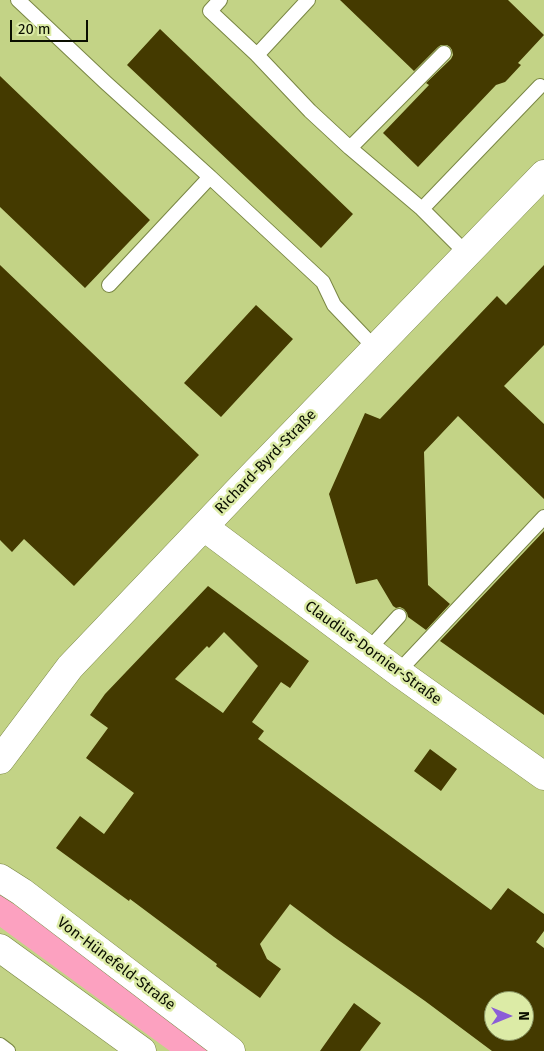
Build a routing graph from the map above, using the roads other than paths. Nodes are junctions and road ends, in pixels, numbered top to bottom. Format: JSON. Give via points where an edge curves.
{"nodes":[{"id":1,"x":18,"y":0,"type":"edge"},
{"id":2,"x":220,"y":0,"type":"edge"},
{"id":3,"x":308,"y":0,"type":"edge"},
{"id":4,"x":444,"y":53,"type":"dead end"},
{"id":5,"x":258,"y":55,"type":"junction"},
{"id":6,"x":540,"y":86,"type":"dead end"},
{"id":7,"x":350,"y":148,"type":"junction"},
{"id":8,"x":544,"y":174,"type":"edge"},
{"id":9,"x":210,"y":177,"type":"junction"},
{"id":10,"x":422,"y":209,"type":"junction"},
{"id":11,"x":467,"y":254,"type":"junction"},
{"id":12,"x":109,"y":285,"type":"dead end"},
{"id":13,"x":376,"y":349,"type":"junction"},
{"id":14,"x":544,"y":516,"type":"edge"},
{"id":15,"x":204,"y":527,"type":"junction"},
{"id":16,"x":399,"y":616,"type":"dead end"},
{"id":17,"x":368,"y":650,"type":"junction"},
{"id":18,"x":398,"y":672,"type":"junction"},
{"id":19,"x":0,"y":760,"type":"edge"},
{"id":20,"x":544,"y":776,"type":"edge"},
{"id":21,"x":0,"y":878,"type":"edge"},
{"id":22,"x":0,"y":948,"type":"edge"},
{"id":23,"x":0,"y":1045,"type":"edge"},
{"id":24,"x":8,"y":1051,"type":"edge"},
{"id":25,"x":142,"y":1051,"type":"edge"},
{"id":26,"x":231,"y":1051,"type":"edge"}],
"edges":[{"from":1,"to":9,"type":"lane"},
{"from":2,"to":5,"type":"lane","via":[[210,11]]},
{"from":3,"to":5,"type":"lane"},
{"from":4,"to":7,"type":"lane"},
{"from":5,"to":7,"type":"lane"},
{"from":6,"to":10,"type":"lane"},
{"from":7,"to":10,"type":"lane"},
{"from":8,"to":11,"type":"street","name":"Richard-Byrd-Straße"},
{"from":9,"to":12,"type":"lane"},
{"from":9,"to":13,"type":"lane","via":[[323,282],[334,305]]},
{"from":10,"to":11,"type":"lane"},
{"from":11,"to":13,"type":"street","name":"Richard-Byrd-Straße"},
{"from":13,"to":15,"type":"street","name":"Richard-Byrd-Straße"},
{"from":14,"to":18,"type":"lane"},
{"from":15,"to":17,"type":"street","name":"Claudius-Dornier-Straße"},
{"from":15,"to":19,"type":"street","name":"Richard-Byrd-Straße","via":[[70,668]]},
{"from":16,"to":17,"type":"lane"},
{"from":17,"to":18,"type":"street","name":"Claudius-Dornier-Straße"},
{"from":18,"to":20,"type":"street","name":"Claudius-Dornier-Straße"},
{"from":21,"to":26,"type":"street","name":"Von-Hünefeld-Straße"},
{"from":22,"to":25,"type":"street"},
{"from":23,"to":24,"type":"lane"}]}
